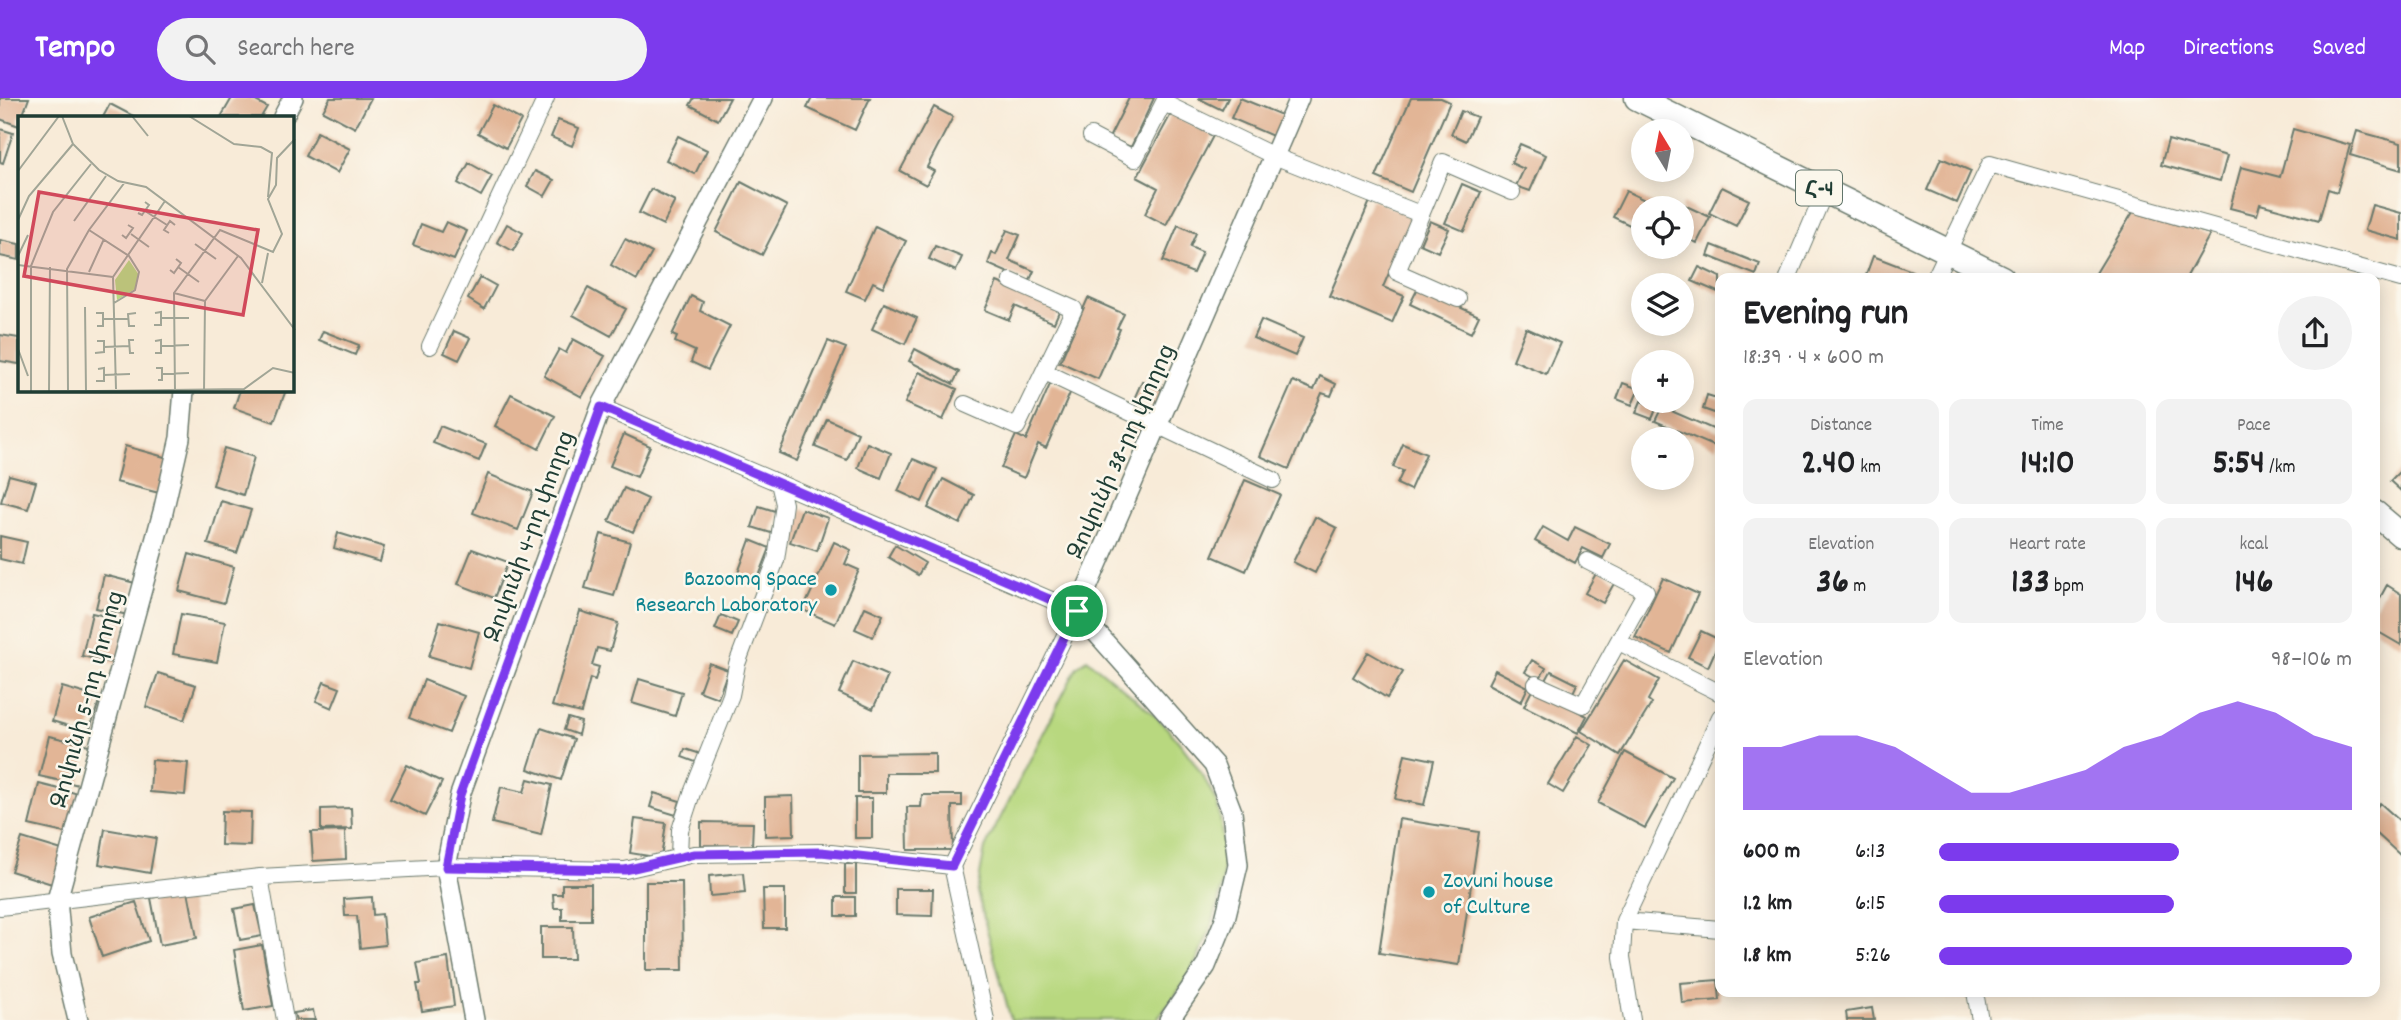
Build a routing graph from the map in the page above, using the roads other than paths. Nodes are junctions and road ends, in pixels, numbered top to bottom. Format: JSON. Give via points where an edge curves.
{"nodes":[{"id":1,"x":293,"y":98,"type":"edge"},
{"id":2,"x":546,"y":98,"type":"edge"},
{"id":3,"x":763,"y":98,"type":"edge"},
{"id":4,"x":1299,"y":98,"type":"edge"},
{"id":5,"x":1637,"y":98,"type":"edge"},
{"id":6,"x":1165,"y":100,"type":"edge"},
{"id":7,"x":284,"y":116,"type":"edge"},
{"id":8,"x":1091,"y":136,"type":"dead end"},
{"id":9,"x":1275,"y":156,"type":"junction"},
{"id":10,"x":1825,"y":191,"type":"junction"},
{"id":11,"x":1512,"y":192,"type":"dead end"},
{"id":12,"x":1420,"y":214,"type":"junction"},
{"id":13,"x":1948,"y":252,"type":"junction"},
{"id":14,"x":1790,"y":273,"type":"edge"},
{"id":15,"x":1938,"y":273,"type":"edge"},
{"id":16,"x":1992,"y":273,"type":"edge"},
{"id":17,"x":2380,"y":273,"type":"edge"},
{"id":18,"x":2380,"y":273,"type":"edge"},
{"id":19,"x":2401,"y":279,"type":"edge"},
{"id":20,"x":1011,"y":281,"type":"dead end"},
{"id":21,"x":1458,"y":299,"type":"dead end"},
{"id":22,"x":430,"y":346,"type":"dead end"},
{"id":23,"x":1045,"y":372,"type":"junction"},
{"id":24,"x":184,"y":392,"type":"edge"},
{"id":25,"x":965,"y":404,"type":"dead end"},
{"id":26,"x":601,"y":407,"type":"junction"},
{"id":27,"x":1158,"y":425,"type":"junction"},
{"id":28,"x":1273,"y":480,"type":"dead end"},
{"id":29,"x":779,"y":483,"type":"junction"},
{"id":30,"x":2380,"y":517,"type":"edge"},
{"id":31,"x":2401,"y":535,"type":"edge"},
{"id":32,"x":1587,"y":561,"type":"dead end"},
{"id":33,"x":1077,"y":611,"type":"junction"},
{"id":34,"x":1619,"y":642,"type":"junction"},
{"id":35,"x":1536,"y":684,"type":"dead end"},
{"id":36,"x":1715,"y":690,"type":"edge"},
{"id":37,"x":1715,"y":728,"type":"edge"},
{"id":38,"x":679,"y":857,"type":"junction"},
{"id":39,"x":952,"y":866,"type":"junction"},
{"id":40,"x":446,"y":867,"type":"junction"},
{"id":41,"x":260,"y":877,"type":"junction"},
{"id":42,"x":57,"y":900,"type":"junction"},
{"id":43,"x":0,"y":907,"type":"edge"},
{"id":44,"x":1624,"y":921,"type":"junction"},
{"id":45,"x":1715,"y":929,"type":"edge"},
{"id":46,"x":1976,"y":997,"type":"edge"},
{"id":47,"x":78,"y":1020,"type":"edge"},
{"id":48,"x":285,"y":1020,"type":"edge"},
{"id":49,"x":474,"y":1020,"type":"edge"},
{"id":50,"x":986,"y":1020,"type":"edge"},
{"id":51,"x":1169,"y":1020,"type":"edge"},
{"id":52,"x":1632,"y":1020,"type":"edge"},
{"id":53,"x":1980,"y":1020,"type":"edge"}],
"edges":[{"from":1,"to":7,"type":"street"},
{"from":2,"to":22,"type":"street"},
{"from":3,"to":26,"type":"street","name":"Զովունի 4-րդ փողոց"},
{"from":4,"to":9,"type":"street","name":"Զովունի 38-րդ փողոց"},
{"from":5,"to":10,"type":"main road","number":"Հ-4"},
{"from":6,"to":8,"type":"street","via":[[1135,159]]},
{"from":6,"to":9,"type":"street"},
{"from":9,"to":12,"type":"street"},
{"from":9,"to":27,"type":"street","name":"Զովունի 38-րդ փողոց"},
{"from":10,"to":13,"type":"main road","number":"Հ-4"},
{"from":10,"to":14,"type":"street"},
{"from":11,"to":12,"type":"street","via":[[1444,162]]},
{"from":12,"to":21,"type":"street","via":[[1397,272]]},
{"from":13,"to":15,"type":"street"},
{"from":13,"to":16,"type":"main road","number":"Հ-4"},
{"from":13,"to":17,"type":"street","via":[[1990,164]]},
{"from":18,"to":19,"type":"street"},
{"from":20,"to":23,"type":"street","via":[[1073,309]]},
{"from":23,"to":25,"type":"street","via":[[1017,427]]},
{"from":23,"to":27,"type":"street"},
{"from":24,"to":42,"type":"street","name":"Զովունի 5-րդ փողոց","via":[[180,438],[163,512]]},
{"from":26,"to":29,"type":"street"},
{"from":26,"to":40,"type":"street","name":"Զովունի 4-րդ փողոց","via":[[460,795]]},
{"from":27,"to":28,"type":"street"},
{"from":27,"to":33,"type":"street","name":"Զովունի 38-րդ փողոց"},
{"from":29,"to":33,"type":"street"},
{"from":29,"to":38,"type":"street","via":[[784,505],[776,560],[692,793],[680,830]]},
{"from":30,"to":31,"type":"main road"},
{"from":32,"to":34,"type":"street","via":[[1646,591]]},
{"from":33,"to":39,"type":"street","name":"Զովունի 38-րդ փողոց"},
{"from":33,"to":51,"type":"street","via":[[1214,765],[1232,812],[1238,864],[1225,919],[1206,966]]},
{"from":34,"to":35,"type":"street","via":[[1583,705]]},
{"from":34,"to":36,"type":"street"},
{"from":37,"to":44,"type":"street"},
{"from":38,"to":39,"type":"street","via":[[821,852]]},
{"from":38,"to":40,"type":"street","via":[[625,870]]},
{"from":39,"to":50,"type":"street"},
{"from":40,"to":41,"type":"street"},
{"from":40,"to":49,"type":"street","name":"Զովունի 4-րդ փողոց"},
{"from":41,"to":42,"type":"street"},
{"from":41,"to":48,"type":"street"},
{"from":42,"to":43,"type":"street"},
{"from":42,"to":47,"type":"street","name":"Զովունի 5-րդ փողոց","via":[[62,954]]},
{"from":44,"to":45,"type":"street"},
{"from":44,"to":52,"type":"street","via":[[1622,957]]},
{"from":46,"to":53,"type":"street"}]}
